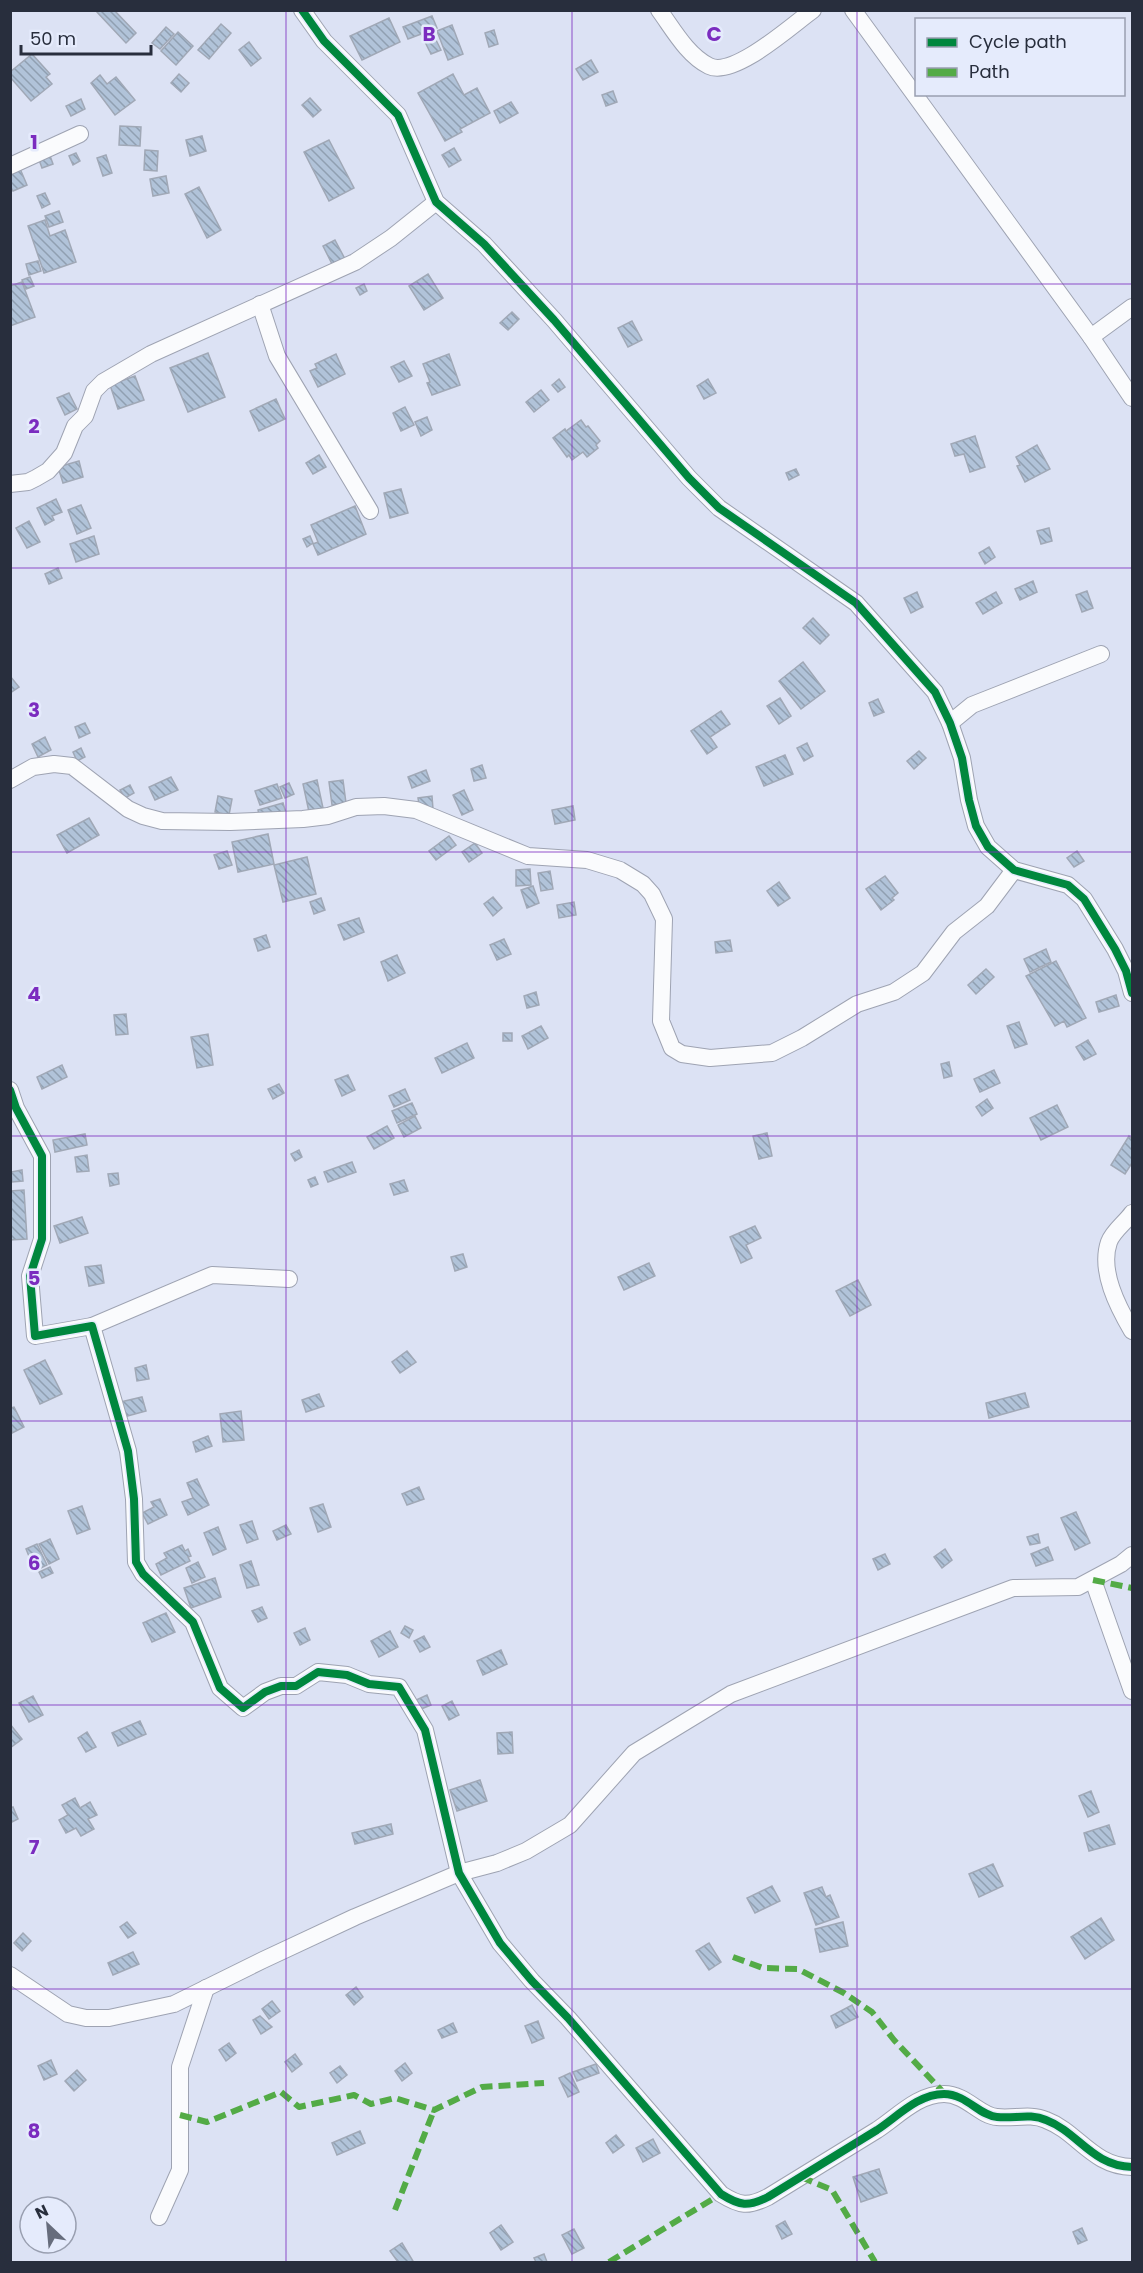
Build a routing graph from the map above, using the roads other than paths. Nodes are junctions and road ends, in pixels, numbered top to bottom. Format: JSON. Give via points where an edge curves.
{"nodes":[{"id":1,"x":302,"y":10,"type":"edge"},
{"id":2,"x":659,"y":10,"type":"edge"},
{"id":3,"x":813,"y":10,"type":"edge"},
{"id":4,"x":853,"y":10,"type":"edge"},
{"id":5,"x":915,"y":95,"type":"edge"},
{"id":6,"x":916,"y":96,"type":"edge"},
{"id":7,"x":80,"y":134,"type":"dead end"},
{"id":8,"x":10,"y":166,"type":"edge"},
{"id":9,"x":436,"y":202,"type":"junction"},
{"id":10,"x":260,"y":304,"type":"junction"},
{"id":11,"x":1132,"y":307,"type":"edge"},
{"id":12,"x":1091,"y":337,"type":"junction"},
{"id":13,"x":1132,"y":398,"type":"edge"},
{"id":14,"x":10,"y":484,"type":"edge"},
{"id":15,"x":370,"y":511,"type":"dead end"},
{"id":16,"x":1101,"y":654,"type":"dead end"},
{"id":17,"x":950,"y":723,"type":"junction"},
{"id":18,"x":10,"y":780,"type":"edge"},
{"id":19,"x":1014,"y":870,"type":"junction"},
{"id":20,"x":1132,"y":993,"type":"edge"},
{"id":21,"x":10,"y":1090,"type":"edge"},
{"id":22,"x":1132,"y":1213,"type":"edge"},
{"id":23,"x":289,"y":1279,"type":"dead end"},
{"id":24,"x":92,"y":1326,"type":"junction"},
{"id":25,"x":1132,"y":1331,"type":"edge"},
{"id":26,"x":1132,"y":1555,"type":"edge"},
{"id":27,"x":1094,"y":1580,"type":"junction"},
{"id":28,"x":1132,"y":1691,"type":"edge"},
{"id":29,"x":459,"y":1873,"type":"junction"},
{"id":30,"x":10,"y":1975,"type":"edge"},
{"id":31,"x":206,"y":1988,"type":"junction"},
{"id":32,"x":1132,"y":2167,"type":"edge"},
{"id":33,"x":159,"y":2217,"type":"dead end"}],
"edges":[{"from":1,"to":9,"type":"street","via":[[324,41],[398,115]]},
{"from":2,"to":3,"type":"street","via":[[689,50],[719,68],[750,57]]},
{"from":4,"to":5,"type":"street"},
{"from":6,"to":12,"type":"street"},
{"from":7,"to":8,"type":"street"},
{"from":9,"to":10,"type":"street","via":[[356,261]]},
{"from":9,"to":17,"type":"street","via":[[484,244],[719,508],[856,603],[935,693]]},
{"from":10,"to":14,"type":"street","via":[[151,354],[103,382],[94,391],[64,453],[48,471],[28,482]]},
{"from":10,"to":15,"type":"street","via":[[277,356]]},
{"from":11,"to":12,"type":"street"},
{"from":12,"to":13,"type":"street"},
{"from":16,"to":17,"type":"street","via":[[972,705]]},
{"from":17,"to":19,"type":"street","via":[[962,758],[976,826],[988,847]]},
{"from":18,"to":19,"type":"street","via":[[33,767],[72,766],[128,809],[162,821],[303,819],[356,807],[416,810],[528,856],[587,860],[620,870],[652,894],[664,919],[661,1021],[672,1048],[681,1054],[710,1058],[772,1053],[857,1004],[894,992],[923,973],[954,932],[987,906]]},
{"from":19,"to":20,"type":"street","via":[[1068,885],[1084,899],[1126,971]]},
{"from":21,"to":24,"type":"street","via":[[42,1156],[42,1239],[30,1276],[35,1336]]},
{"from":22,"to":25,"type":"street","via":[[1109,1242],[1106,1262],[1111,1287]]},
{"from":23,"to":24,"type":"street","via":[[212,1275]]},
{"from":24,"to":29,"type":"street","via":[[128,1451],[136,1562],[143,1574],[194,1622],[220,1688],[243,1708],[265,1692],[296,1686],[318,1672],[399,1687],[425,1730]]},
{"from":26,"to":27,"type":"street"},
{"from":27,"to":28,"type":"street"},
{"from":27,"to":29,"type":"street","via":[[1078,1587],[1012,1588],[731,1694],[634,1752],[570,1825],[526,1851]]},
{"from":29,"to":31,"type":"street"},
{"from":29,"to":32,"type":"street","via":[[500,1943],[721,2194],[735,2203],[756,2203],[768,2197],[904,2109],[936,2094],[955,2095],[997,2118],[1044,2119],[1058,2125],[1086,2150]]},
{"from":30,"to":31,"type":"street","via":[[68,2014],[86,2018],[146,2011],[174,2004]]},
{"from":31,"to":33,"type":"street","via":[[180,2067],[180,2170]]}]}
